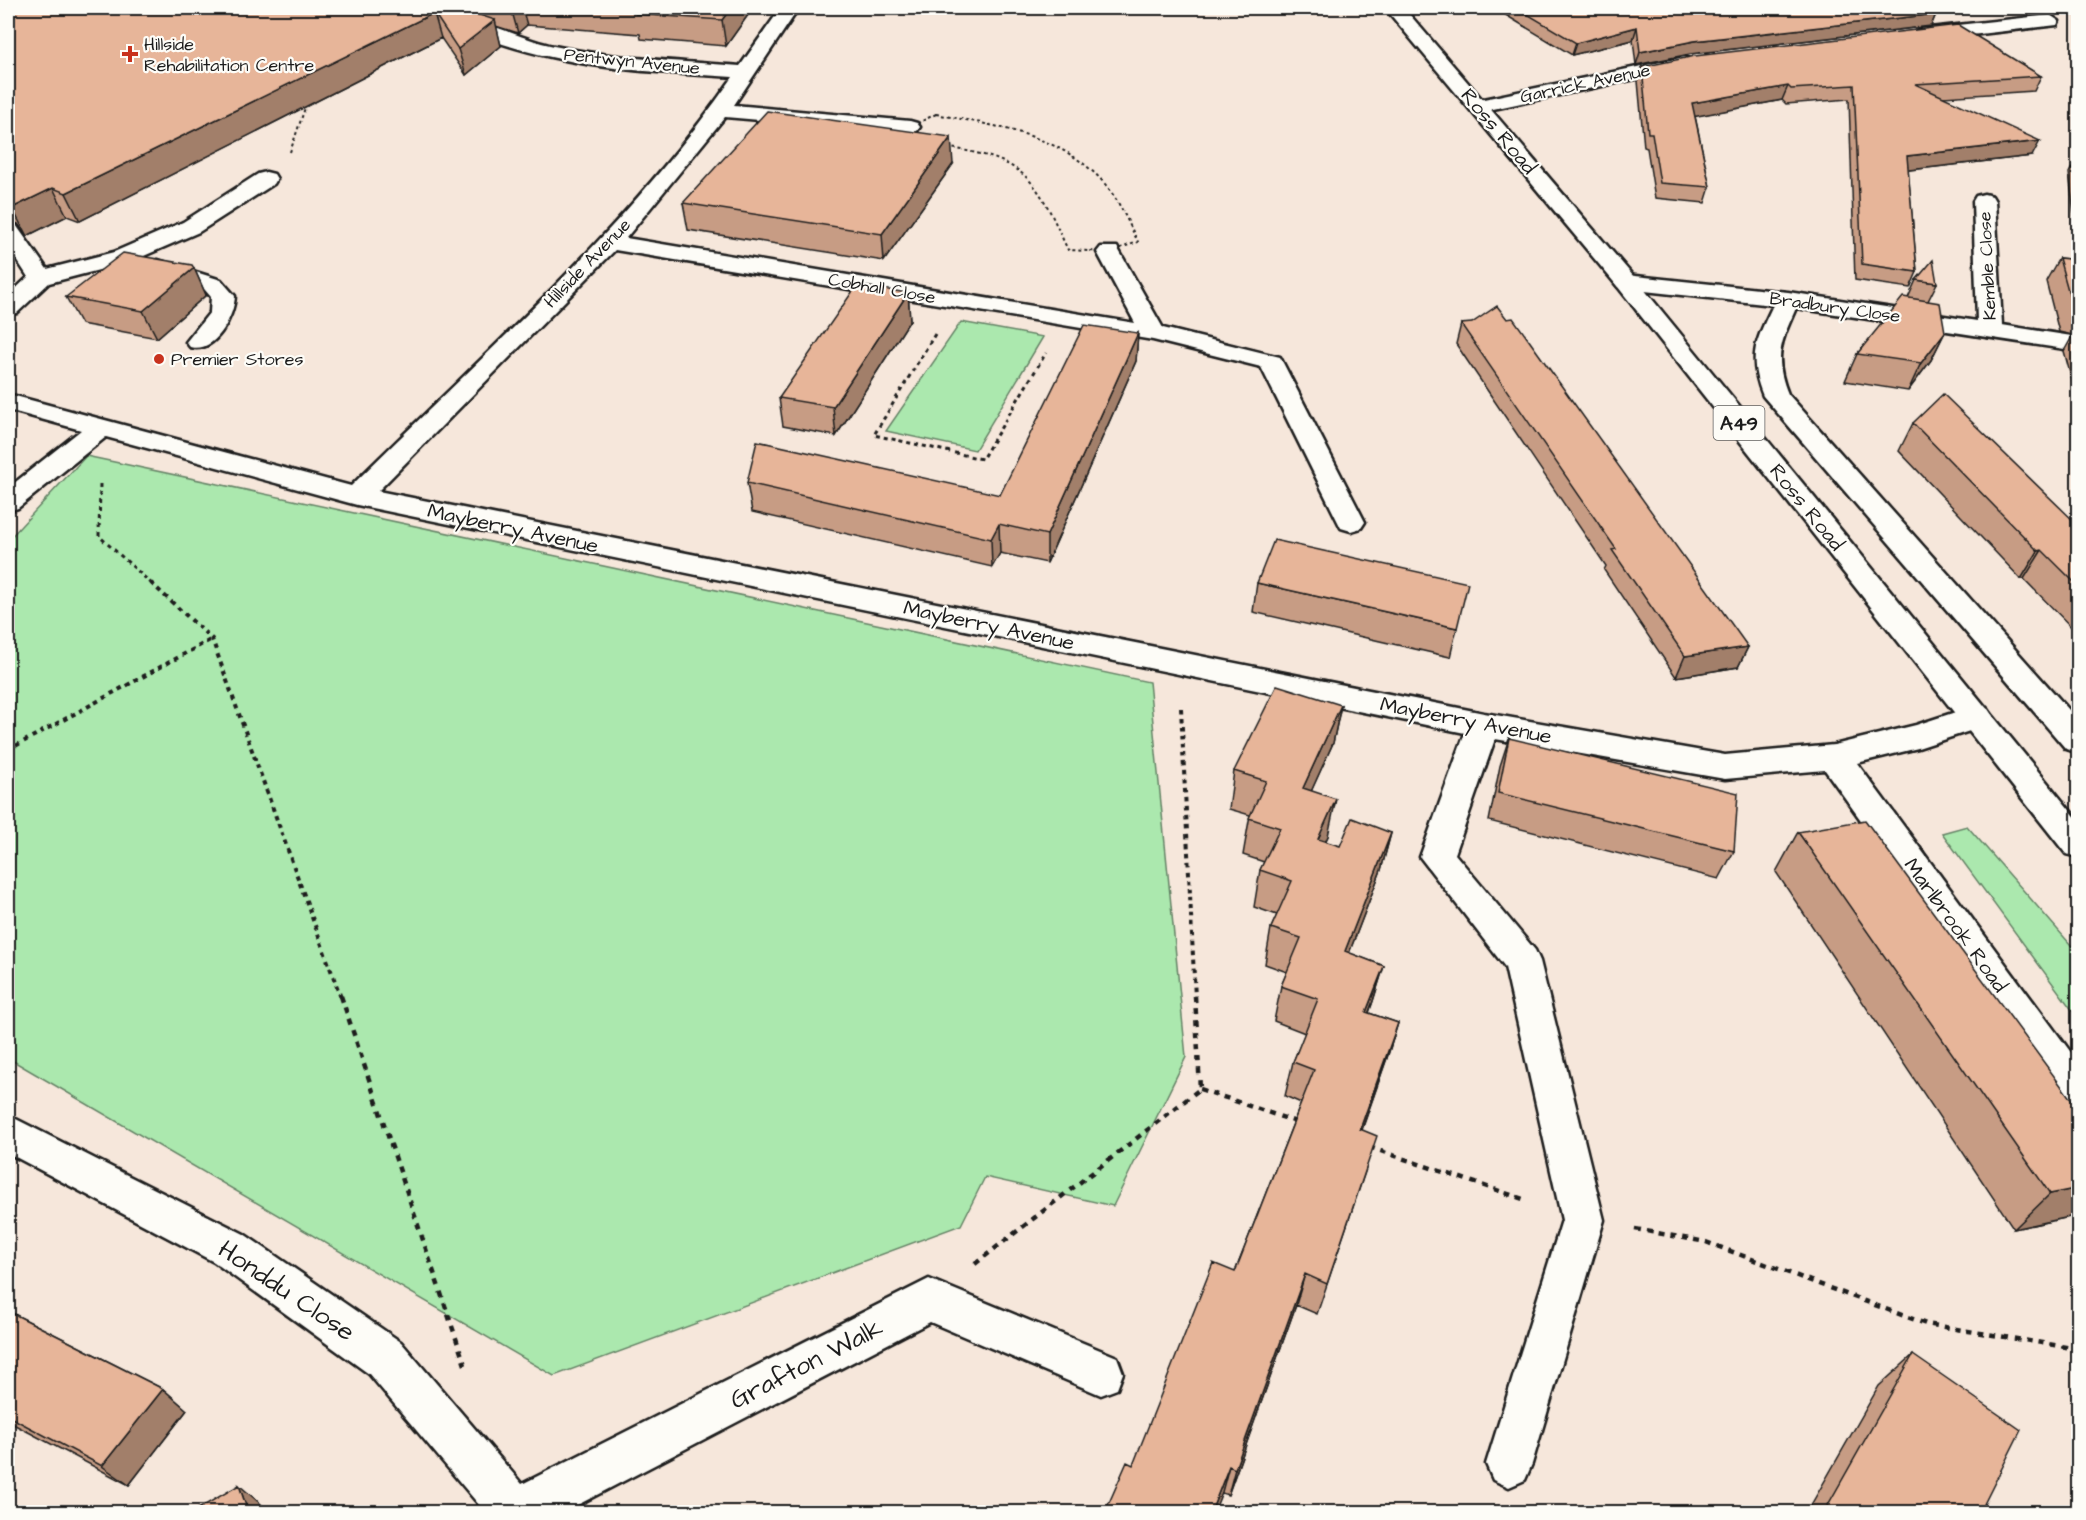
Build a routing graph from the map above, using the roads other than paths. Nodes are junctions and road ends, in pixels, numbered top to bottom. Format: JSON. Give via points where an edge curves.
{"nodes":[{"id":1,"x":419,"y":8,"type":"edge"},
{"id":2,"x":790,"y":8,"type":"edge"},
{"id":3,"x":1394,"y":8,"type":"edge"},
{"id":4,"x":2050,"y":21,"type":"dead end"},
{"id":5,"x":1897,"y":37,"type":"edge"},
{"id":6,"x":1701,"y":60,"type":"edge"},
{"id":7,"x":744,"y":72,"type":"junction"},
{"id":8,"x":1479,"y":106,"type":"junction"},
{"id":9,"x":720,"y":110,"type":"junction"},
{"id":10,"x":910,"y":127,"type":"road end"},
{"id":11,"x":266,"y":179,"type":"road end"},
{"id":12,"x":1984,"y":201,"type":"dead end"},
{"id":13,"x":8,"y":230,"type":"edge"},
{"id":14,"x":610,"y":242,"type":"junction"},
{"id":15,"x":1109,"y":252,"type":"road end"},
{"id":16,"x":122,"y":257,"type":"junction"},
{"id":17,"x":41,"y":278,"type":"junction"},
{"id":18,"x":1626,"y":282,"type":"junction"},
{"id":19,"x":1788,"y":299,"type":"junction"},
{"id":20,"x":8,"y":308,"type":"edge"},
{"id":21,"x":1990,"y":330,"type":"junction"},
{"id":22,"x":1153,"y":333,"type":"junction"},
{"id":23,"x":199,"y":342,"type":"dead end"},
{"id":24,"x":2079,"y":344,"type":"edge"},
{"id":25,"x":8,"y":402,"type":"edge"},
{"id":26,"x":101,"y":427,"type":"junction"},
{"id":27,"x":357,"y":496,"type":"junction"},
{"id":28,"x":8,"y":502,"type":"edge"},
{"id":29,"x":1351,"y":522,"type":"dead end"},
{"id":30,"x":1977,"y":717,"type":"junction"},
{"id":31,"x":1484,"y":725,"type":"junction"},
{"id":32,"x":2079,"y":741,"type":"edge"},
{"id":33,"x":1834,"y":757,"type":"junction"},
{"id":34,"x":2079,"y":844,"type":"edge"},
{"id":35,"x":2079,"y":1092,"type":"edge"},
{"id":36,"x":8,"y":1133,"type":"edge"},
{"id":37,"x":1101,"y":1373,"type":"dead end"},
{"id":38,"x":1509,"y":1464,"type":"dead end"},
{"id":39,"x":515,"y":1512,"type":"edge"}],
"edges":[{"from":1,"to":7,"type":"main road","name":"Pentwyn Avenue","via":[[551,52]]},
{"from":2,"to":7,"type":"main road","name":"Hillside Avenue"},
{"from":3,"to":8,"type":"main road","name":"Ross Road","number":"A49"},
{"from":4,"to":5,"type":"main road"},
{"from":6,"to":8,"type":"main road","name":"Garrick Avenue"},
{"from":7,"to":9,"type":"main road","name":"Hillside Avenue"},
{"from":8,"to":18,"type":"main road","name":"Ross Road","number":"A49"},
{"from":9,"to":10,"type":"main road"},
{"from":9,"to":14,"type":"main road","name":"Hillside Avenue"},
{"from":11,"to":16,"type":"main road","via":[[191,227]]},
{"from":12,"to":21,"type":"main road","name":"Kemble Close"},
{"from":13,"to":17,"type":"main road"},
{"from":14,"to":22,"type":"main road","name":"Cobhall Close"},
{"from":14,"to":27,"type":"main road","name":"Hillside Avenue"},
{"from":15,"to":22,"type":"main road"},
{"from":16,"to":17,"type":"main road"},
{"from":16,"to":23,"type":"main road","via":[[213,285],[223,296],[222,313]]},
{"from":17,"to":20,"type":"main road"},
{"from":18,"to":19,"type":"main road","name":"Bradbury Close"},
{"from":18,"to":30,"type":"main road","name":"Ross Road","number":"A49"},
{"from":19,"to":21,"type":"main road","name":"Bradbury Close"},
{"from":19,"to":32,"type":"main road","via":[[1764,355],[1776,396]]},
{"from":21,"to":24,"type":"main road","name":"Bradbury Close"},
{"from":22,"to":29,"type":"main road","name":"Cobhall Close","via":[[1271,362]]},
{"from":25,"to":26,"type":"main road","name":"Mayberry Avenue"},
{"from":26,"to":27,"type":"main road","name":"Mayberry Avenue"},
{"from":26,"to":28,"type":"main road"},
{"from":27,"to":31,"type":"main road","name":"Mayberry Avenue"},
{"from":30,"to":33,"type":"main road","name":"Mayberry Avenue"},
{"from":30,"to":34,"type":"main road","name":"Ross Road","number":"A49"},
{"from":31,"to":33,"type":"main road","name":"Mayberry Avenue","via":[[1725,767]]},
{"from":31,"to":38,"type":"main road","via":[[1437,857],[1522,961],[1583,1220]]},
{"from":33,"to":35,"type":"main road","name":"Marlbrook Road"},
{"from":36,"to":39,"type":"main road","name":"Honddu Close","via":[[229,1248],[385,1358]]},
{"from":37,"to":39,"type":"main road","name":"Grafton Walk","via":[[929,1300]]}]}
